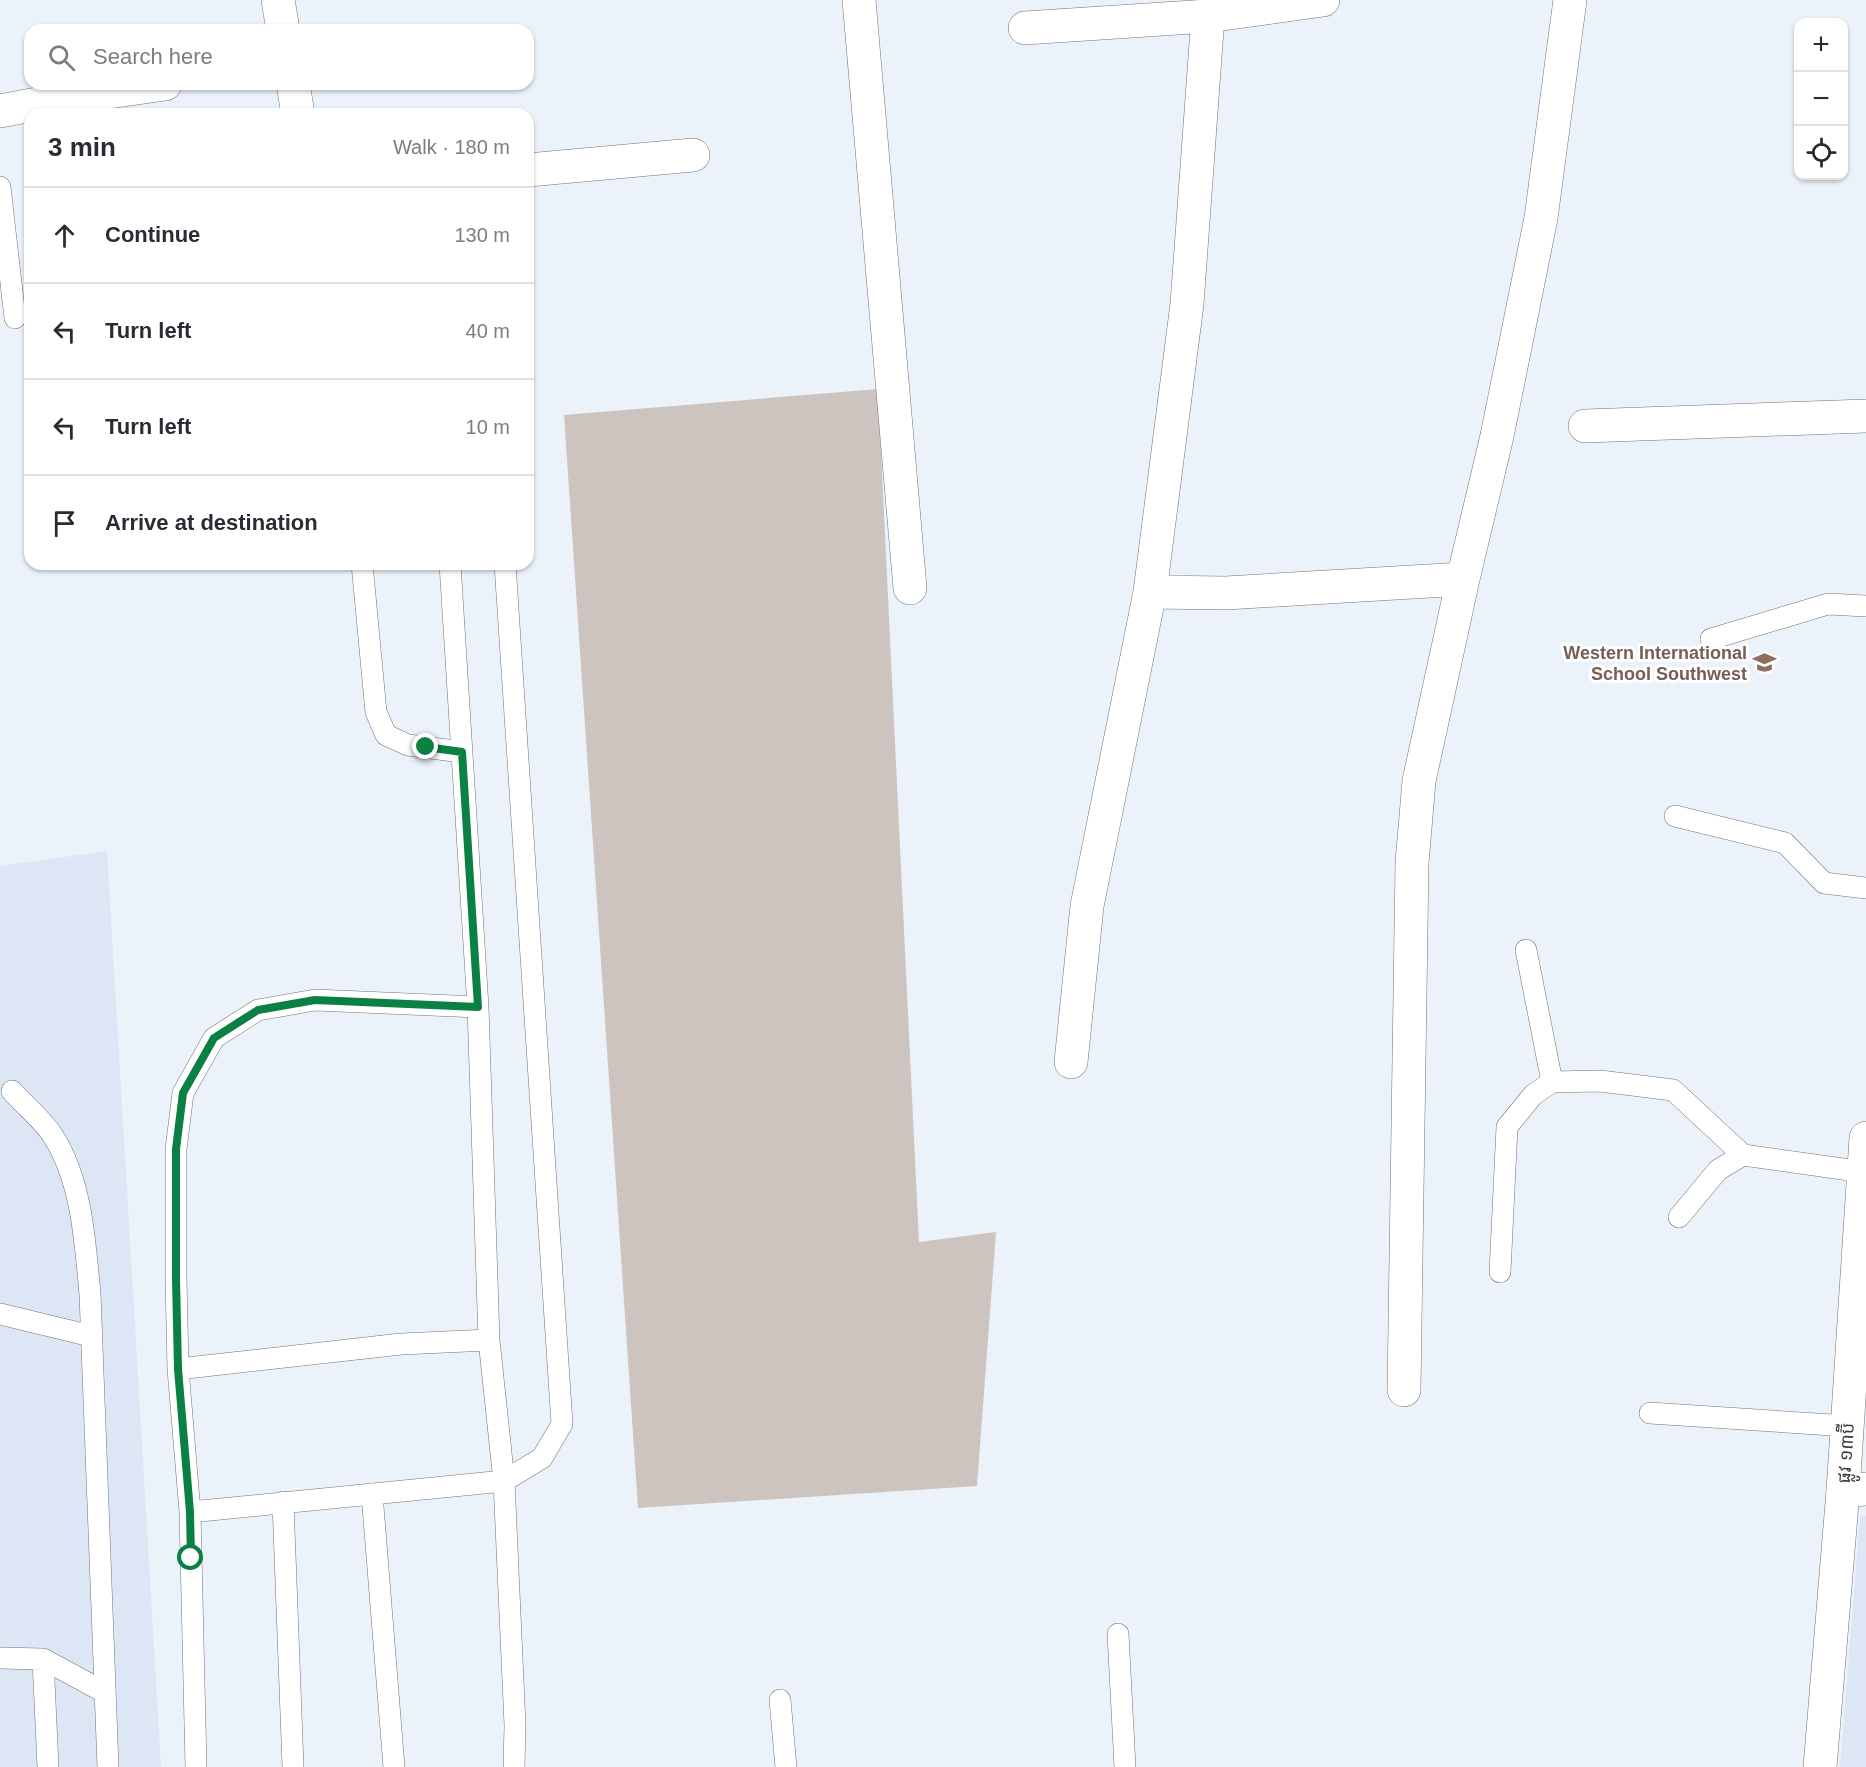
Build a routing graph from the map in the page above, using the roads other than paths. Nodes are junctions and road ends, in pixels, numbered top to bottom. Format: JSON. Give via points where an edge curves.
{"nodes":[{"id":1,"x":278,"y":0,"type":"edge"},
{"id":2,"x":859,"y":0,"type":"edge"},
{"id":3,"x":1323,"y":0,"type":"edge"},
{"id":4,"x":1570,"y":0,"type":"edge"},
{"id":5,"x":1273,"y":4,"type":"edge"},
{"id":6,"x":1208,"y":16,"type":"junction"},
{"id":7,"x":282,"y":24,"type":"edge"},
{"id":8,"x":1025,"y":28,"type":"dead end"},
{"id":9,"x":123,"y":90,"type":"edge"},
{"id":10,"x":294,"y":90,"type":"edge"},
{"id":11,"x":297,"y":108,"type":"edge"},
{"id":12,"x":0,"y":111,"type":"edge"},
{"id":13,"x":693,"y":154,"type":"dead end"},
{"id":14,"x":534,"y":169,"type":"edge"},
{"id":15,"x":0,"y":188,"type":"edge"},
{"id":16,"x":15,"y":318,"type":"dead end"},
{"id":17,"x":1866,"y":416,"type":"edge"},
{"id":18,"x":1585,"y":426,"type":"dead end"},
{"id":19,"x":363,"y":570,"type":"edge"},
{"id":20,"x":450,"y":570,"type":"edge"},
{"id":21,"x":505,"y":570,"type":"edge"},
{"id":22,"x":1463,"y":579,"type":"junction"},
{"id":23,"x":910,"y":588,"type":"dead end"},
{"id":24,"x":1150,"y":592,"type":"junction"},
{"id":25,"x":1866,"y":606,"type":"edge"},
{"id":26,"x":1711,"y":639,"type":"dead end"},
{"id":27,"x":462,"y":752,"type":"junction"},
{"id":28,"x":1675,"y":816,"type":"dead end"},
{"id":29,"x":1866,"y":888,"type":"edge"},
{"id":30,"x":1526,"y":950,"type":"dead end"},
{"id":31,"x":478,"y":1007,"type":"junction"},
{"id":32,"x":1071,"y":1062,"type":"dead end"},
{"id":33,"x":1552,"y":1082,"type":"junction"},
{"id":34,"x":12,"y":1092,"type":"dead end"},
{"id":35,"x":1866,"y":1138,"type":"edge"},
{"id":36,"x":1743,"y":1155,"type":"junction"},
{"id":37,"x":1864,"y":1172,"type":"junction"},
{"id":38,"x":1679,"y":1217,"type":"dead end"},
{"id":39,"x":1500,"y":1272,"type":"dead end"},
{"id":40,"x":0,"y":1314,"type":"edge"},
{"id":41,"x":92,"y":1336,"type":"junction"},
{"id":42,"x":489,"y":1340,"type":"junction"},
{"id":43,"x":178,"y":1369,"type":"junction"},
{"id":44,"x":1404,"y":1390,"type":"dead end"},
{"id":45,"x":1650,"y":1413,"type":"dead end"},
{"id":46,"x":1848,"y":1426,"type":"junction"},
{"id":47,"x":504,"y":1481,"type":"junction"},
{"id":48,"x":1855,"y":1490,"type":"edge"},
{"id":49,"x":372,"y":1494,"type":"junction"},
{"id":50,"x":283,"y":1502,"type":"junction"},
{"id":51,"x":190,"y":1512,"type":"junction"},
{"id":52,"x":1118,"y":1634,"type":"dead end"},
{"id":53,"x":0,"y":1658,"type":"edge"},
{"id":54,"x":43,"y":1659,"type":"junction"},
{"id":55,"x":105,"y":1692,"type":"junction"},
{"id":56,"x":780,"y":1700,"type":"dead end"},
{"id":57,"x":48,"y":1767,"type":"edge"},
{"id":58,"x":108,"y":1767,"type":"edge"},
{"id":59,"x":196,"y":1767,"type":"edge"},
{"id":60,"x":293,"y":1767,"type":"edge"},
{"id":61,"x":394,"y":1767,"type":"edge"},
{"id":62,"x":514,"y":1767,"type":"edge"},
{"id":63,"x":786,"y":1767,"type":"edge"},
{"id":64,"x":1125,"y":1767,"type":"edge"},
{"id":65,"x":1820,"y":1767,"type":"edge"}],
"edges":[{"from":1,"to":7,"type":"street"},
{"from":2,"to":23,"type":"street"},
{"from":3,"to":5,"type":"street"},
{"from":4,"to":22,"type":"street","via":[[1541,218],[1497,436]]},
{"from":5,"to":6,"type":"street"},
{"from":6,"to":8,"type":"street"},
{"from":6,"to":24,"type":"street","via":[[1187,304]]},
{"from":9,"to":12,"type":"street"},
{"from":10,"to":11,"type":"street"},
{"from":13,"to":14,"type":"street"},
{"from":15,"to":16,"type":"lane"},
{"from":17,"to":18,"type":"street"},
{"from":19,"to":27,"type":"lane","via":[[376,712],[386,735],[408,744]]},
{"from":20,"to":27,"type":"lane"},
{"from":21,"to":47,"type":"lane","via":[[562,1424],[542,1458]]},
{"from":22,"to":24,"type":"street","via":[[1226,593]]},
{"from":22,"to":44,"type":"street","via":[[1419,781],[1412,863]]},
{"from":24,"to":32,"type":"street","via":[[1087,906]]},
{"from":25,"to":26,"type":"lane","via":[[1828,604]]},
{"from":27,"to":31,"type":"lane"},
{"from":28,"to":29,"type":"lane","via":[[1785,843],[1824,883]]},
{"from":30,"to":33,"type":"lane"},
{"from":31,"to":42,"type":"lane"},
{"from":31,"to":43,"type":"lane","via":[[315,1000],[258,1010],[214,1038],[183,1093],[176,1149]]},
{"from":33,"to":36,"type":"lane","via":[[1600,1081],[1673,1090]]},
{"from":33,"to":39,"type":"lane","via":[[1533,1095],[1507,1127]]},
{"from":34,"to":41,"type":"lane","via":[[53,1136],[70,1173],[82,1219]]},
{"from":35,"to":37,"type":"street","name":"ផ្លូវ ១៣ប៊ី"},
{"from":36,"to":37,"type":"lane"},
{"from":36,"to":38,"type":"lane","via":[[1719,1170]]},
{"from":37,"to":46,"type":"street","name":"ផ្លូវ ១៣ប៊ី"},
{"from":40,"to":41,"type":"lane"},
{"from":41,"to":55,"type":"lane"},
{"from":42,"to":43,"type":"lane","via":[[400,1344]]},
{"from":42,"to":47,"type":"lane"},
{"from":43,"to":51,"type":"lane"},
{"from":45,"to":46,"type":"lane"},
{"from":46,"to":48,"type":"street","name":"ផ្លូវ ១៣ប៊ី"},
{"from":47,"to":49,"type":"lane"},
{"from":47,"to":62,"type":"lane"},
{"from":48,"to":65,"type":"street","name":"ផ្លូវ ១៣ប៊ី"},
{"from":49,"to":50,"type":"lane"},
{"from":49,"to":61,"type":"lane"},
{"from":50,"to":51,"type":"lane"},
{"from":50,"to":60,"type":"lane"},
{"from":51,"to":59,"type":"lane"},
{"from":52,"to":64,"type":"lane"},
{"from":53,"to":54,"type":"lane"},
{"from":54,"to":55,"type":"lane"},
{"from":54,"to":57,"type":"lane"},
{"from":55,"to":58,"type":"lane"},
{"from":56,"to":63,"type":"lane"}]}
